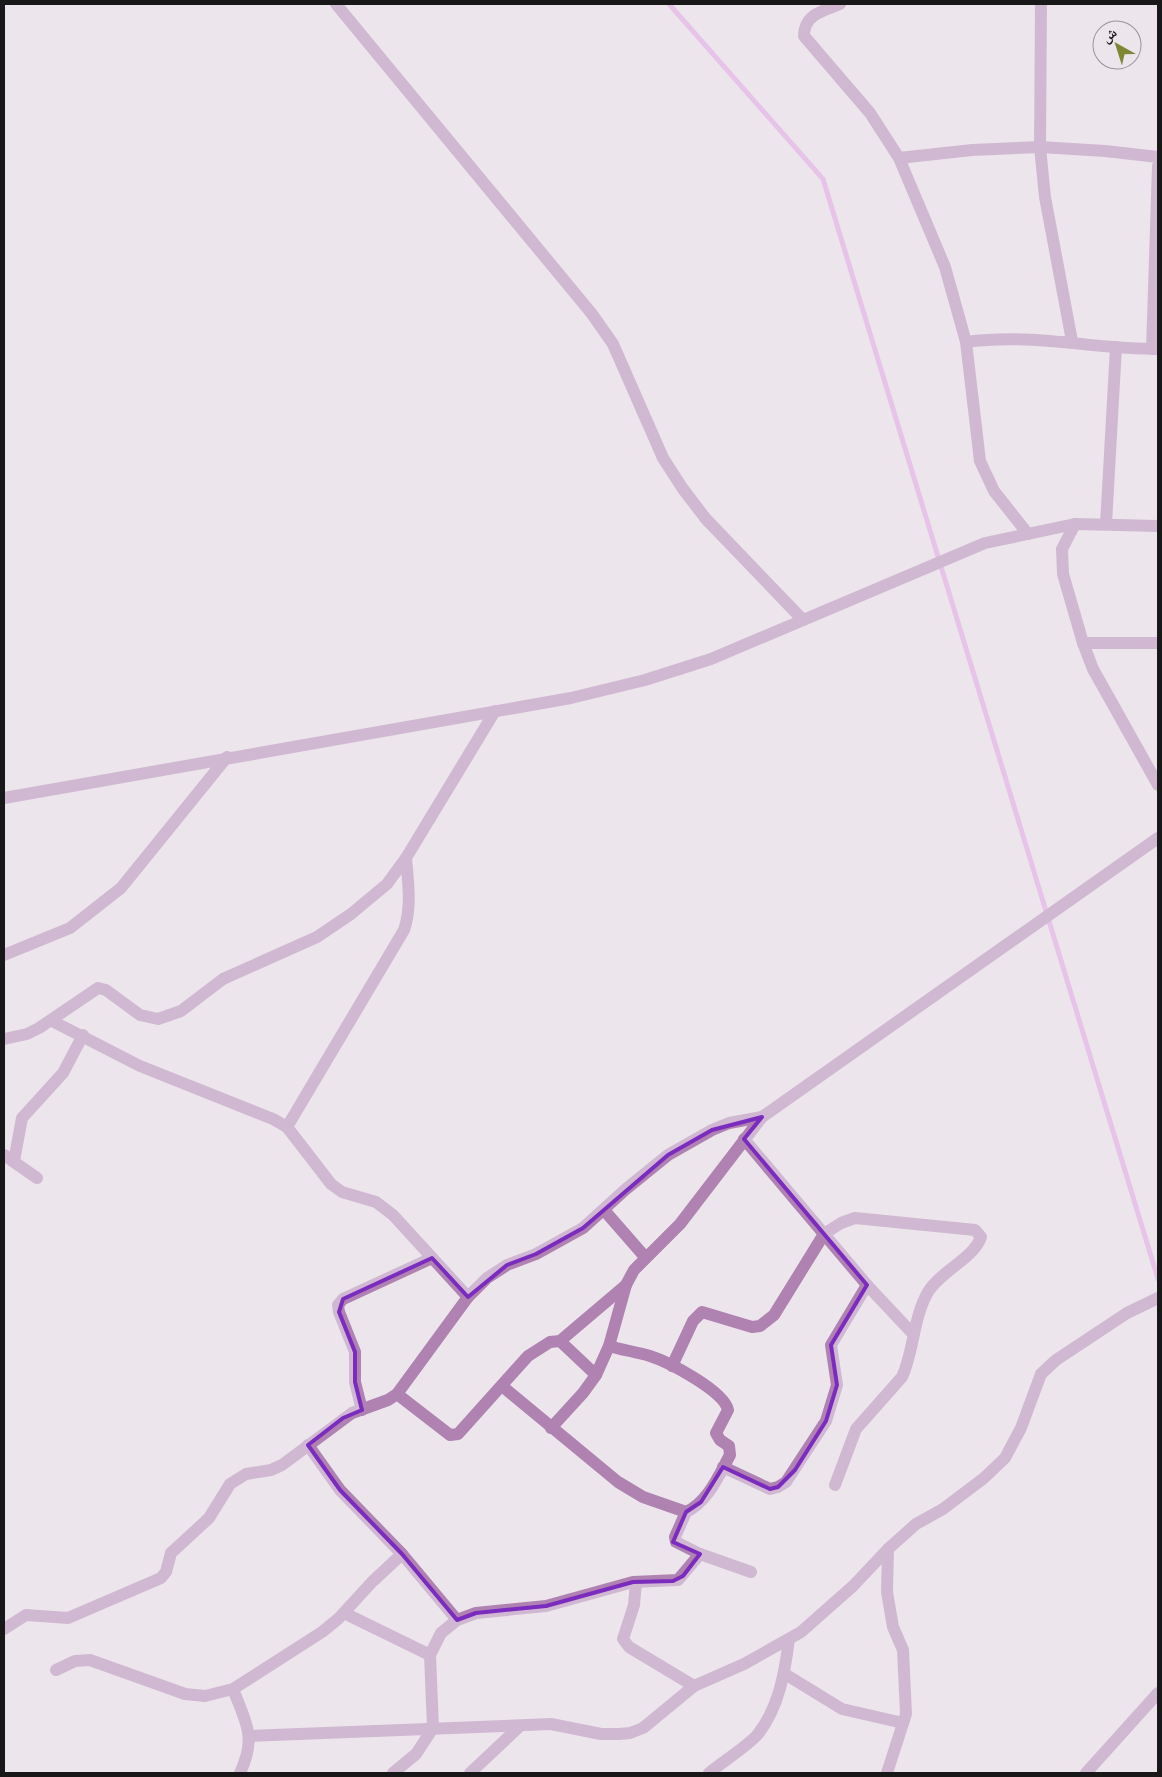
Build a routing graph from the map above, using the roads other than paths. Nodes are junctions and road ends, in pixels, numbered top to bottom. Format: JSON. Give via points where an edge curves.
{"nodes":[{"id":1,"x":336,"y":4,"type":"edge"},
{"id":2,"x":840,"y":4,"type":"edge"},
{"id":3,"x":1041,"y":4,"type":"edge"},
{"id":4,"x":1040,"y":147,"type":"junction"},
{"id":5,"x":1158,"y":157,"type":"edge"},
{"id":6,"x":899,"y":158,"type":"junction"},
{"id":7,"x":1158,"y":166,"type":"edge"},
{"id":8,"x":1157,"y":243,"type":"edge"},
{"id":9,"x":1072,"y":341,"type":"junction"},
{"id":10,"x":966,"y":342,"type":"junction"},
{"id":11,"x":1116,"y":347,"type":"junction"},
{"id":12,"x":1155,"y":349,"type":"edge"},
{"id":13,"x":1075,"y":524,"type":"junction"},
{"id":14,"x":1106,"y":524,"type":"junction"},
{"id":15,"x":1158,"y":526,"type":"edge"},
{"id":16,"x":1028,"y":534,"type":"junction"},
{"id":17,"x":804,"y":620,"type":"junction"},
{"id":18,"x":1083,"y":643,"type":"junction"},
{"id":19,"x":1158,"y":643,"type":"edge"},
{"id":20,"x":495,"y":711,"type":"junction"},
{"id":21,"x":227,"y":757,"type":"junction"},
{"id":22,"x":1158,"y":785,"type":"edge"},
{"id":23,"x":4,"y":798,"type":"edge"},
{"id":24,"x":1158,"y":838,"type":"edge"},
{"id":25,"x":406,"y":858,"type":"junction"},
{"id":26,"x":4,"y":955,"type":"edge"},
{"id":27,"x":52,"y":1021,"type":"junction"},
{"id":28,"x":83,"y":1036,"type":"junction"},
{"id":29,"x":4,"y":1039,"type":"edge"},
{"id":30,"x":762,"y":1117,"type":"junction"},
{"id":31,"x":287,"y":1127,"type":"junction"},
{"id":32,"x":744,"y":1139,"type":"junction"},
{"id":33,"x":9,"y":1158,"type":"edge"},
{"id":34,"x":37,"y":1178,"type":"dead end"},
{"id":35,"x":604,"y":1210,"type":"junction"},
{"id":36,"x":824,"y":1234,"type":"junction"},
{"id":37,"x":644,"y":1257,"type":"junction"},
{"id":38,"x":432,"y":1258,"type":"junction"},
{"id":39,"x":626,"y":1285,"type":"junction"},
{"id":40,"x":866,"y":1285,"type":"junction"},
{"id":41,"x":468,"y":1297,"type":"junction"},
{"id":42,"x":1158,"y":1298,"type":"edge"},
{"id":43,"x":913,"y":1334,"type":"junction"},
{"id":44,"x":560,"y":1341,"type":"junction"},
{"id":45,"x":609,"y":1346,"type":"junction"},
{"id":46,"x":672,"y":1366,"type":"junction"},
{"id":47,"x":596,"y":1375,"type":"junction"},
{"id":48,"x":502,"y":1386,"type":"junction"},
{"id":49,"x":397,"y":1394,"type":"junction"},
{"id":50,"x":362,"y":1410,"type":"junction"},
{"id":51,"x":552,"y":1428,"type":"junction"},
{"id":52,"x":308,"y":1445,"type":"junction"},
{"id":53,"x":723,"y":1467,"type":"junction"},
{"id":54,"x":834,"y":1485,"type":"dead end"},
{"id":55,"x":686,"y":1512,"type":"junction"},
{"id":56,"x":888,"y":1549,"type":"junction"},
{"id":57,"x":402,"y":1554,"type":"junction"},
{"id":58,"x":700,"y":1554,"type":"junction"},
{"id":59,"x":751,"y":1572,"type":"dead end"},
{"id":60,"x":636,"y":1582,"type":"junction"},
{"id":61,"x":344,"y":1613,"type":"junction"},
{"id":62,"x":457,"y":1620,"type":"junction"},
{"id":63,"x":4,"y":1629,"type":"edge"},
{"id":64,"x":789,"y":1639,"type":"junction"},
{"id":65,"x":430,"y":1655,"type":"junction"},
{"id":66,"x":56,"y":1670,"type":"dead end"},
{"id":67,"x":785,"y":1674,"type":"junction"},
{"id":68,"x":694,"y":1686,"type":"junction"},
{"id":69,"x":233,"y":1689,"type":"junction"},
{"id":70,"x":1158,"y":1693,"type":"edge"},
{"id":71,"x":903,"y":1723,"type":"junction"},
{"id":72,"x":520,"y":1726,"type":"junction"},
{"id":73,"x":433,"y":1728,"type":"junction"},
{"id":74,"x":250,"y":1736,"type":"junction"},
{"id":75,"x":717,"y":1771,"type":"edge"},
{"id":76,"x":240,"y":1773,"type":"edge"},
{"id":77,"x":393,"y":1773,"type":"edge"},
{"id":78,"x":470,"y":1773,"type":"edge"},
{"id":79,"x":888,"y":1773,"type":"edge"},
{"id":80,"x":1086,"y":1773,"type":"edge"}],
"edges":[{"from":1,"to":17,"type":"street","via":[[592,314],[613,344],[663,458],[682,489],[706,519]]},
{"from":2,"to":6,"type":"street","via":[[809,17],[804,36],[870,113]]},
{"from":3,"to":4,"type":"street"},
{"from":4,"to":5,"type":"street"},
{"from":4,"to":6,"type":"street"},
{"from":4,"to":9,"type":"street","via":[[1045,197]]},
{"from":6,"to":10,"type":"street","via":[[945,267]]},
{"from":7,"to":8,"type":"street"},
{"from":8,"to":12,"type":"street"},
{"from":9,"to":10,"type":"street","via":[[996,338]]},
{"from":9,"to":11,"type":"street"},
{"from":10,"to":16,"type":"street","via":[[980,461],[994,491]]},
{"from":11,"to":12,"type":"street"},
{"from":11,"to":14,"type":"street"},
{"from":13,"to":14,"type":"street"},
{"from":13,"to":16,"type":"street"},
{"from":13,"to":18,"type":"street","via":[[1062,549],[1063,574]]},
{"from":14,"to":15,"type":"street"},
{"from":16,"to":17,"type":"street","via":[[985,543]]},
{"from":17,"to":20,"type":"street","via":[[711,659],[645,680],[572,698]]},
{"from":18,"to":19,"type":"street"},
{"from":18,"to":22,"type":"street","via":[[1093,670]]},
{"from":20,"to":21,"type":"street"},
{"from":20,"to":25,"type":"street"},
{"from":21,"to":23,"type":"street"},
{"from":21,"to":26,"type":"street","via":[[121,888],[70,928]]},
{"from":24,"to":30,"type":"street"},
{"from":25,"to":27,"type":"street","via":[[387,884],[351,914],[317,937],[223,979],[181,1012],[158,1020],[140,1015],[106,990],[98,988]]},
{"from":25,"to":31,"type":"street","via":[[409,905],[404,930]]},
{"from":27,"to":28,"type":"street"},
{"from":27,"to":29,"type":"street","via":[[28,1034]]},
{"from":28,"to":31,"type":"street","via":[[140,1066]]},
{"from":28,"to":33,"type":"street","via":[[63,1074],[22,1118]]},
{"from":30,"to":32,"type":"street"},
{"from":30,"to":35,"type":"street","via":[[729,1123],[668,1155]]},
{"from":31,"to":38,"type":"street","via":[[331,1184],[342,1192],[376,1202],[393,1215]]},
{"from":32,"to":36,"type":"street"},
{"from":32,"to":37,"type":"street","via":[[680,1224]]},
{"from":33,"to":34,"type":"street"},
{"from":35,"to":37,"type":"street"},
{"from":35,"to":41,"type":"street","via":[[558,1243],[507,1265],[487,1278]]},
{"from":36,"to":40,"type":"street"},
{"from":36,"to":43,"type":"street","via":[[855,1218],[975,1230],[981,1237],[978,1246],[951,1267],[928,1293]]},
{"from":36,"to":46,"type":"street","via":[[774,1315],[766,1322],[752,1327],[702,1312],[693,1320]]},
{"from":37,"to":39,"type":"street"},
{"from":38,"to":41,"type":"street"},
{"from":38,"to":50,"type":"street","via":[[343,1299],[338,1305],[355,1352],[355,1382]]},
{"from":39,"to":44,"type":"street"},
{"from":39,"to":45,"type":"street"},
{"from":40,"to":43,"type":"street"},
{"from":40,"to":53,"type":"street","via":[[831,1345],[837,1385],[826,1420],[786,1482],[770,1489]]},
{"from":41,"to":49,"type":"street"},
{"from":42,"to":56,"type":"street","via":[[1127,1313],[1056,1360],[1042,1374],[1021,1428],[1005,1458],[984,1478],[943,1509],[916,1524]]},
{"from":43,"to":54,"type":"street","via":[[902,1377],[856,1429]]},
{"from":44,"to":47,"type":"street"},
{"from":44,"to":48,"type":"street","via":[[541,1346],[528,1356]]},
{"from":45,"to":46,"type":"street","via":[[651,1356]]},
{"from":45,"to":47,"type":"street"},
{"from":46,"to":53,"type":"street","via":[[717,1394],[727,1405],[728,1410],[716,1433],[716,1437],[732,1451]]},
{"from":47,"to":51,"type":"street"},
{"from":48,"to":49,"type":"street","via":[[454,1436]]},
{"from":48,"to":51,"type":"street"},
{"from":49,"to":50,"type":"street"},
{"from":50,"to":52,"type":"street","via":[[343,1418]]},
{"from":51,"to":55,"type":"street","via":[[618,1482],[643,1497]]},
{"from":52,"to":57,"type":"street","via":[[340,1490]]},
{"from":52,"to":63,"type":"street","via":[[271,1470],[246,1474],[230,1484],[209,1518],[175,1547],[166,1572],[160,1578],[68,1618],[26,1615]]},
{"from":53,"to":55,"type":"street","via":[[701,1502]]},
{"from":55,"to":58,"type":"street","via":[[675,1537],[676,1542]]},
{"from":56,"to":64,"type":"street","via":[[853,1586]]},
{"from":56,"to":71,"type":"street","via":[[887,1592],[893,1627],[903,1650],[906,1682]]},
{"from":57,"to":61,"type":"street"},
{"from":57,"to":62,"type":"street"},
{"from":58,"to":59,"type":"street"},
{"from":58,"to":60,"type":"street","via":[[678,1580]]},
{"from":60,"to":62,"type":"street","via":[[546,1606],[476,1613]]},
{"from":60,"to":68,"type":"street","via":[[634,1605],[624,1642]]},
{"from":61,"to":65,"type":"street"},
{"from":61,"to":69,"type":"street","via":[[322,1632]]},
{"from":62,"to":65,"type":"street","via":[[441,1633]]},
{"from":64,"to":67,"type":"street"},
{"from":64,"to":68,"type":"street"},
{"from":65,"to":73,"type":"street"},
{"from":66,"to":69,"type":"street","via":[[75,1661],[90,1660],[185,1694],[205,1696]]},
{"from":67,"to":71,"type":"street","via":[[842,1709]]},
{"from":67,"to":75,"type":"street","via":[[757,1735]]},
{"from":68,"to":72,"type":"street","via":[[643,1728],[630,1734],[601,1734],[562,1725]]},
{"from":69,"to":74,"type":"street"},
{"from":70,"to":80,"type":"street"},
{"from":71,"to":79,"type":"street"},
{"from":72,"to":73,"type":"street"},
{"from":72,"to":78,"type":"street"},
{"from":73,"to":74,"type":"street"},
{"from":73,"to":77,"type":"street","via":[[416,1754]]},
{"from":74,"to":76,"type":"street","via":[[247,1759]]}]}
